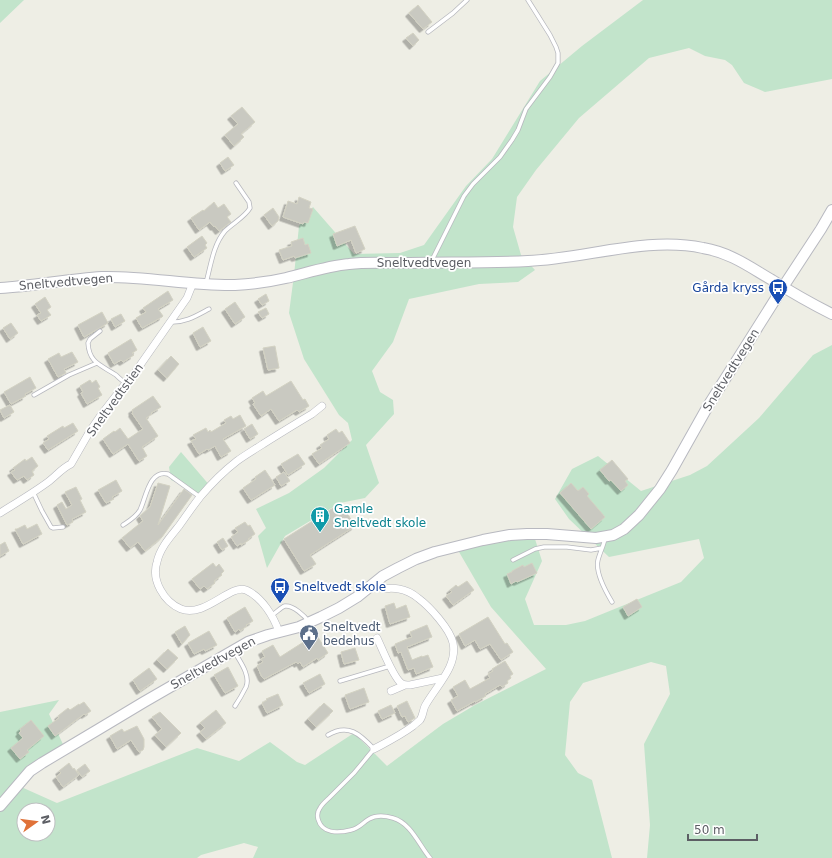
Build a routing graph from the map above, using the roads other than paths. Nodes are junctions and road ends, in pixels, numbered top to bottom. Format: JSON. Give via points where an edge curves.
{"nodes":[{"id":1,"x":467,"y":0,"type":"edge"},
{"id":2,"x":528,"y":0,"type":"edge"},
{"id":3,"x":428,"y":32,"type":"dead end"},
{"id":4,"x":236,"y":183,"type":"dead end"},
{"id":5,"x":832,"y":210,"type":"edge"},
{"id":6,"x":431,"y":262,"type":"junction"},
{"id":7,"x":193,"y":283,"type":"junction"},
{"id":8,"x":206,"y":284,"type":"junction"},
{"id":9,"x":783,"y":287,"type":"junction"},
{"id":10,"x":0,"y":288,"type":"edge"},
{"id":11,"x":209,"y":309,"type":"dead end"},
{"id":12,"x":832,"y":314,"type":"edge"},
{"id":13,"x":170,"y":322,"type":"junction"},
{"id":14,"x":100,"y":331,"type":"dead end"},
{"id":15,"x":97,"y":363,"type":"junction"},
{"id":16,"x":126,"y":383,"type":"junction"},
{"id":17,"x":34,"y":395,"type":"dead end"},
{"id":18,"x":322,"y":406,"type":"dead end"},
{"id":19,"x":33,"y":492,"type":"junction"},
{"id":20,"x":200,"y":497,"type":"junction"},
{"id":21,"x":0,"y":513,"type":"edge"},
{"id":22,"x":124,"y":526,"type":"dead end"},
{"id":23,"x":63,"y":527,"type":"dead end"},
{"id":24,"x":605,"y":537,"type":"junction"},
{"id":25,"x":602,"y":548,"type":"junction"},
{"id":26,"x":513,"y":560,"type":"dead end"},
{"id":27,"x":373,"y":584,"type":"junction"},
{"id":28,"x":612,"y":602,"type":"dead end"},
{"id":29,"x":272,"y":615,"type":"junction"},
{"id":30,"x":310,"y":623,"type":"junction"},
{"id":31,"x":279,"y":632,"type":"junction"},
{"id":32,"x":377,"y":638,"type":"dead end"},
{"id":33,"x":234,"y":650,"type":"junction"},
{"id":34,"x":390,"y":666,"type":"junction"},
{"id":35,"x":443,"y":678,"type":"junction"},
{"id":36,"x":340,"y":681,"type":"dead end"},
{"id":37,"x":405,"y":685,"type":"junction"},
{"id":38,"x":391,"y":691,"type":"dead end"},
{"id":39,"x":235,"y":706,"type":"dead end"},
{"id":40,"x":328,"y":735,"type":"dead end"},
{"id":41,"x":374,"y":749,"type":"junction"},
{"id":42,"x":0,"y":806,"type":"edge"},
{"id":43,"x":430,"y":858,"type":"edge"}],
"edges":[{"from":1,"to":3,"type":"lane"},
{"from":2,"to":6,"type":"lane","via":[[556,47],[558,63],[526,109],[518,130],[500,157],[464,196]]},
{"from":4,"to":8,"type":"lane","via":[[249,202],[250,208],[224,232],[218,242]]},
{"from":5,"to":9,"type":"main road"},
{"from":6,"to":8,"type":"main road","name":"Sneltvedtvegen","via":[[351,264],[263,282]]},
{"from":6,"to":9,"type":"main road","name":"Sneltvedtvegen","via":[[532,261],[642,246],[680,245],[724,253]]},
{"from":7,"to":8,"type":"main road","name":"Sneltvedtvegen"},
{"from":7,"to":10,"type":"main road","name":"Sneltvedtvegen","via":[[103,278]]},
{"from":7,"to":13,"type":"street","name":"Sneltvedtstien","via":[[187,298]]},
{"from":9,"to":12,"type":"main road"},
{"from":9,"to":24,"type":"main road","name":"Sneltvedtvegen","via":[[708,406],[660,489],[624,529]]},
{"from":11,"to":13,"type":"lane","via":[[189,320]]},
{"from":13,"to":16,"type":"street","name":"Sneltvedtstien"},
{"from":14,"to":15,"type":"lane","via":[[88,343],[92,357]]},
{"from":15,"to":16,"type":"lane"},
{"from":15,"to":17,"type":"lane","via":[[68,375]]},
{"from":16,"to":19,"type":"street","name":"Sneltvedtstien","via":[[94,425],[71,464]]},
{"from":18,"to":20,"type":"street","via":[[238,460]]},
{"from":19,"to":21,"type":"street","name":"Sneltvedtstien"},
{"from":19,"to":23,"type":"lane","via":[[51,527]]},
{"from":20,"to":22,"type":"lane","via":[[168,474],[159,474],[151,483],[140,511]]},
{"from":20,"to":29,"type":"street","via":[[171,536],[156,562],[155,574],[164,595],[182,609],[190,610],[202,608],[241,589],[256,597]]},
{"from":24,"to":25,"type":"lane"},
{"from":24,"to":27,"type":"main road","name":"Sneltvedtvegen","via":[[589,539],[527,534],[483,540],[416,559]]},
{"from":25,"to":26,"type":"lane","via":[[591,550],[544,547]]},
{"from":25,"to":28,"type":"lane","via":[[597,562],[601,580]]},
{"from":27,"to":30,"type":"main road","name":"Sneltvedtvegen","via":[[357,597]]},
{"from":27,"to":35,"type":"street","via":[[383,589],[408,592],[427,606],[443,623],[454,648],[453,659]]},
{"from":29,"to":30,"type":"lane","via":[[287,606],[294,608]]},
{"from":29,"to":31,"type":"street"},
{"from":30,"to":31,"type":"main road","name":"Sneltvedtvegen"},
{"from":31,"to":33,"type":"main road","name":"Sneltvedtvegen","via":[[256,639]]},
{"from":32,"to":34,"type":"street"},
{"from":33,"to":39,"type":"lane","via":[[248,681]]},
{"from":33,"to":42,"type":"main road","name":"Sneltvedtvegen","via":[[42,763],[30,771]]},
{"from":34,"to":36,"type":"lane"},
{"from":34,"to":37,"type":"street","via":[[400,682]]},
{"from":35,"to":37,"type":"street"},
{"from":35,"to":41,"type":"street","via":[[420,720],[403,734]]},
{"from":37,"to":38,"type":"street"},
{"from":40,"to":41,"type":"lane","via":[[340,730],[352,732],[362,737]]},
{"from":41,"to":43,"type":"lane","via":[[320,807],[317,816],[321,826],[328,831],[341,832],[357,829],[376,817],[394,818],[409,829]]}]}
